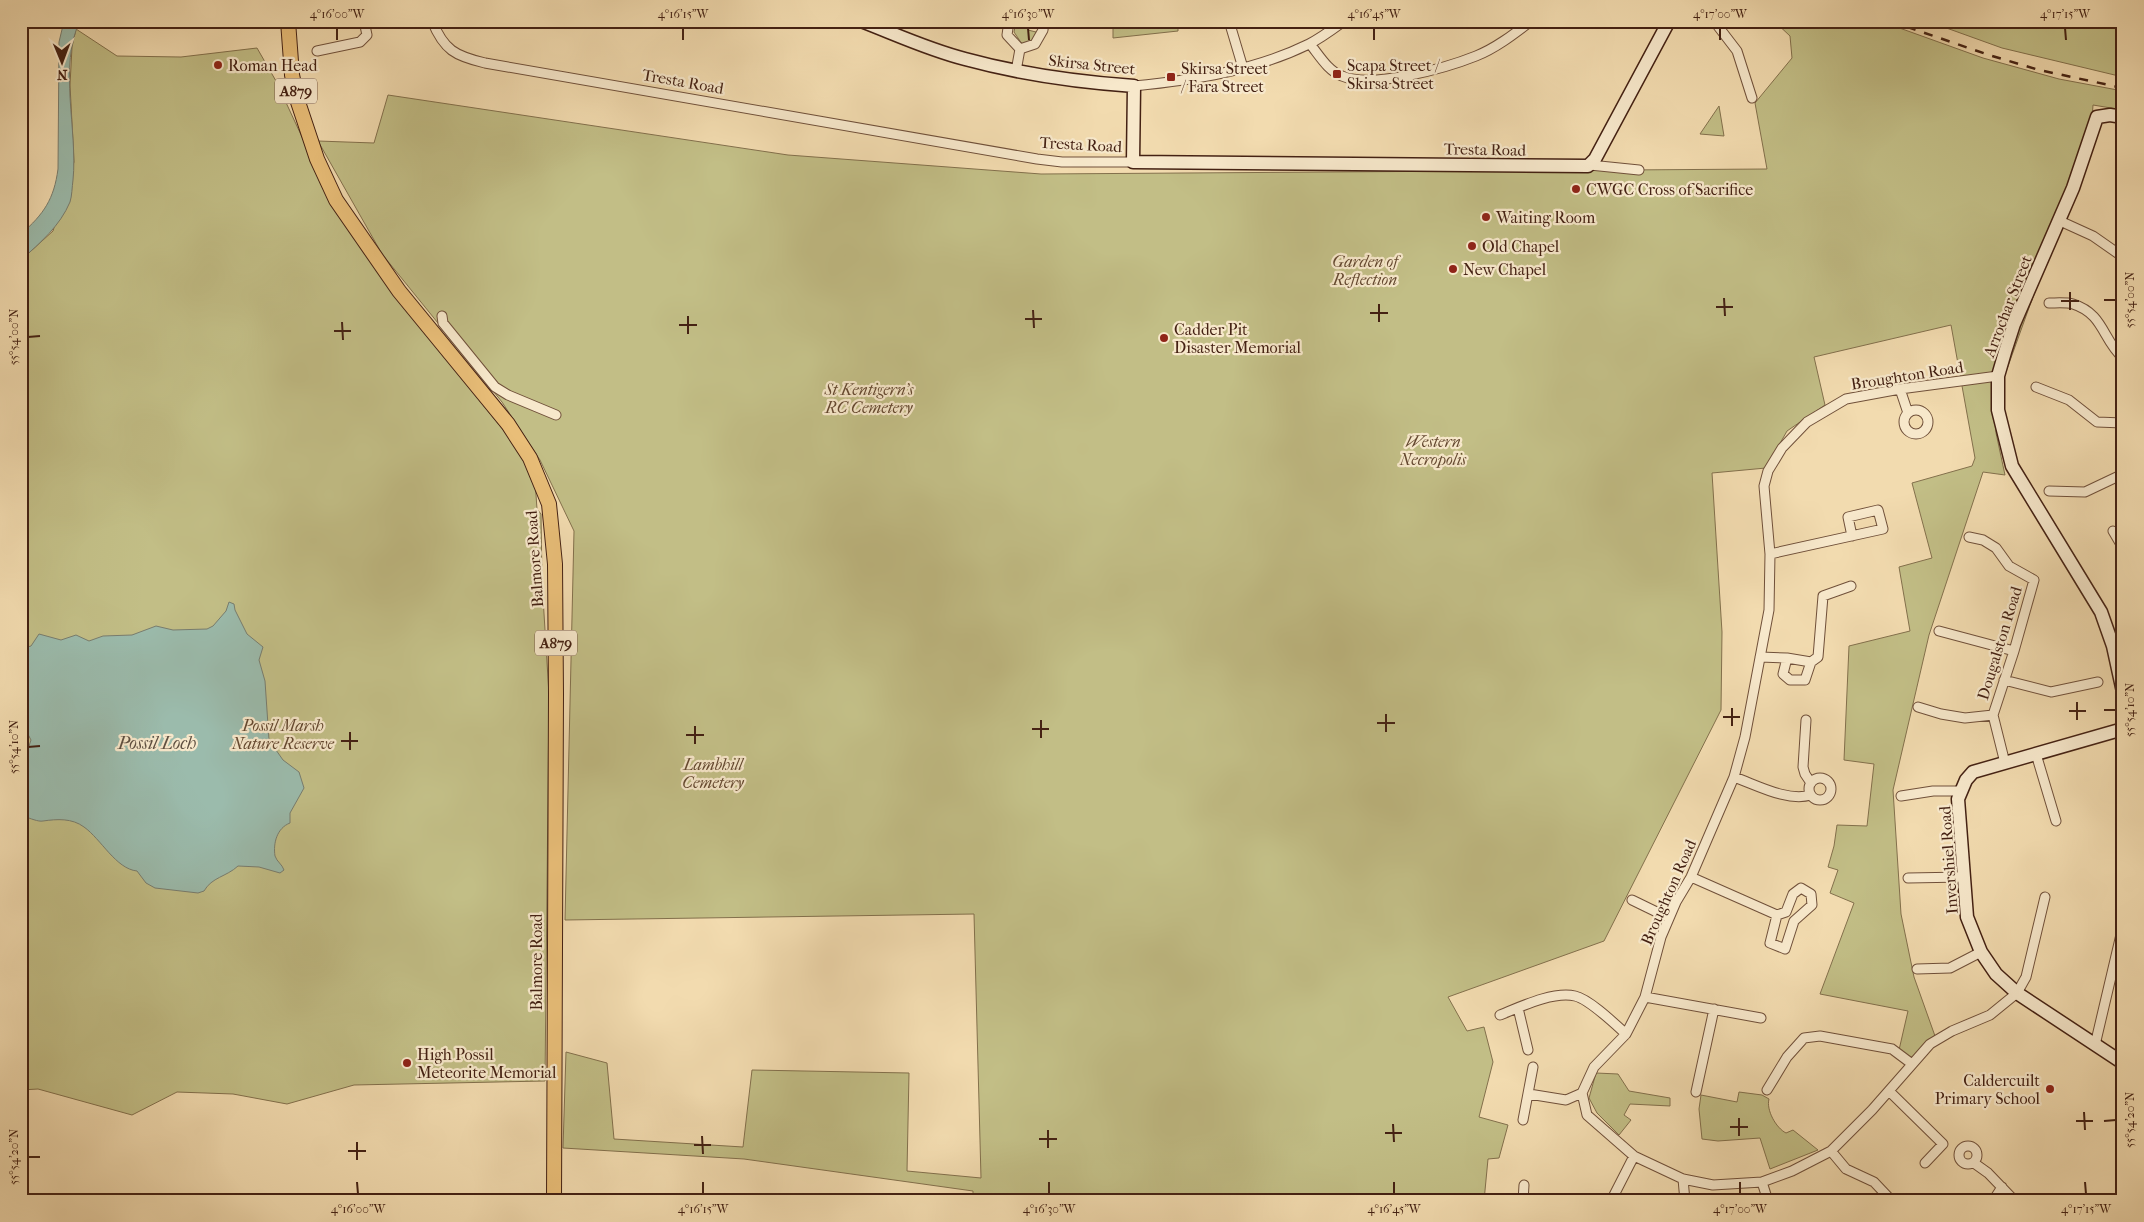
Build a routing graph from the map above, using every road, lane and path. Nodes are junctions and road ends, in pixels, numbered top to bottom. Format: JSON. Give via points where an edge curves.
{"nodes":[{"id":1,"x":288,"y":21,"type":"edge"},
{"id":2,"x":364,"y":21,"type":"edge"},
{"id":3,"x":432,"y":21,"type":"edge"},
{"id":4,"x":861,"y":21,"type":"edge"},
{"id":5,"x":1009,"y":21,"type":"edge"},
{"id":6,"x":1044,"y":21,"type":"edge"},
{"id":7,"x":1229,"y":21,"type":"edge"},
{"id":8,"x":1344,"y":21,"type":"edge"},
{"id":9,"x":1531,"y":21,"type":"edge"},
{"id":10,"x":1669,"y":21,"type":"edge"},
{"id":11,"x":1714,"y":21,"type":"edge"},
{"id":12,"x":888,"y":26,"type":"edge"},
{"id":13,"x":1310,"y":44,"type":"junction"},
{"id":14,"x":1020,"y":49,"type":"junction"},
{"id":15,"x":317,"y":51,"type":"dead end"},
{"id":16,"x":1243,"y":68,"type":"junction"},
{"id":17,"x":1016,"y":71,"type":"junction"},
{"id":18,"x":1134,"y":86,"type":"junction"},
{"id":19,"x":1752,"y":98,"type":"dead end"},
{"id":20,"x":2123,"y":117,"type":"edge"},
{"id":21,"x":1133,"y":162,"type":"junction"},
{"id":22,"x":1590,"y":165,"type":"junction"},
{"id":23,"x":1639,"y":170,"type":"dead end"},
{"id":24,"x":2060,"y":221,"type":"junction"},
{"id":25,"x":2123,"y":257,"type":"edge"},
{"id":26,"x":2049,"y":303,"type":"dead end"},
{"id":27,"x":442,"y":316,"type":"dead end"},
{"id":28,"x":2123,"y":358,"type":"edge"},
{"id":29,"x":1998,"y":376,"type":"junction"},
{"id":30,"x":2036,"y":387,"type":"dead end"},
{"id":31,"x":1900,"y":389,"type":"junction"},
{"id":32,"x":1908,"y":413,"type":"dead end"},
{"id":33,"x":556,"y":415,"type":"dead end"},
{"id":34,"x":2123,"y":423,"type":"edge"},
{"id":35,"x":2123,"y":474,"type":"edge"},
{"id":36,"x":2049,"y":491,"type":"dead end"},
{"id":37,"x":2113,"y":531,"type":"dead end"},
{"id":38,"x":1852,"y":536,"type":"dead end"},
{"id":39,"x":1969,"y":537,"type":"dead end"},
{"id":40,"x":2123,"y":548,"type":"edge"},
{"id":41,"x":1770,"y":554,"type":"junction"},
{"id":42,"x":1851,"y":586,"type":"dead end"},
{"id":43,"x":1939,"y":631,"type":"dead end"},
{"id":44,"x":2014,"y":652,"type":"junction"},
{"id":45,"x":1760,"y":657,"type":"junction"},
{"id":46,"x":1787,"y":658,"type":"junction"},
{"id":47,"x":1811,"y":662,"type":"junction"},
{"id":48,"x":2121,"y":678,"type":"edge"},
{"id":49,"x":2004,"y":680,"type":"junction"},
{"id":50,"x":2098,"y":682,"type":"dead end"},
{"id":51,"x":2123,"y":692,"type":"edge"},
{"id":52,"x":1918,"y":708,"type":"dead end"},
{"id":53,"x":1993,"y":715,"type":"junction"},
{"id":54,"x":1806,"y":720,"type":"dead end"},
{"id":55,"x":2123,"y":729,"type":"edge"},
{"id":56,"x":2036,"y":754,"type":"junction"},
{"id":57,"x":2005,"y":763,"type":"junction"},
{"id":58,"x":1734,"y":776,"type":"junction"},
{"id":59,"x":1811,"y":783,"type":"junction"},
{"id":60,"x":1961,"y":791,"type":"junction"},
{"id":61,"x":1811,"y":795,"type":"junction"},
{"id":62,"x":1901,"y":796,"type":"dead end"},
{"id":63,"x":2056,"y":821,"type":"dead end"},
{"id":64,"x":1691,"y":877,"type":"junction"},
{"id":65,"x":1964,"y":877,"type":"junction"},
{"id":66,"x":1908,"y":878,"type":"dead end"},
{"id":67,"x":2046,"y":897,"type":"dead end"},
{"id":68,"x":1632,"y":900,"type":"dead end"},
{"id":69,"x":1777,"y":915,"type":"junction"},
{"id":70,"x":1670,"y":918,"type":"junction"},
{"id":71,"x":2123,"y":926,"type":"edge"},
{"id":72,"x":1981,"y":952,"type":"junction"},
{"id":73,"x":1917,"y":969,"type":"dead end"},
{"id":74,"x":2017,"y":993,"type":"junction"},
{"id":75,"x":1645,"y":998,"type":"junction"},
{"id":76,"x":1518,"y":1008,"type":"junction"},
{"id":77,"x":1714,"y":1009,"type":"junction"},
{"id":78,"x":1500,"y":1015,"type":"dead end"},
{"id":79,"x":1761,"y":1018,"type":"dead end"},
{"id":80,"x":1626,"y":1034,"type":"junction"},
{"id":81,"x":2095,"y":1045,"type":"junction"},
{"id":82,"x":1528,"y":1050,"type":"dead end"},
{"id":83,"x":2123,"y":1063,"type":"edge"},
{"id":84,"x":1912,"y":1064,"type":"junction"},
{"id":85,"x":1533,"y":1067,"type":"dead end"},
{"id":86,"x":1767,"y":1090,"type":"dead end"},
{"id":87,"x":1889,"y":1091,"type":"junction"},
{"id":88,"x":1696,"y":1092,"type":"dead end"},
{"id":89,"x":1582,"y":1093,"type":"junction"},
{"id":90,"x":1529,"y":1094,"type":"junction"},
{"id":91,"x":1523,"y":1120,"type":"dead end"},
{"id":92,"x":1830,"y":1151,"type":"junction"},
{"id":93,"x":1634,"y":1156,"type":"junction"},
{"id":94,"x":1925,"y":1163,"type":"dead end"},
{"id":95,"x":1974,"y":1163,"type":"dead end"},
{"id":96,"x":1683,"y":1179,"type":"junction"},
{"id":97,"x":1762,"y":1182,"type":"junction"},
{"id":98,"x":1524,"y":1185,"type":"dead end"},
{"id":99,"x":2002,"y":1188,"type":"junction"},
{"id":100,"x":554,"y":1201,"type":"edge"},
{"id":101,"x":1523,"y":1201,"type":"edge"},
{"id":102,"x":1611,"y":1201,"type":"edge"},
{"id":103,"x":1685,"y":1201,"type":"edge"},
{"id":104,"x":1768,"y":1201,"type":"edge"},
{"id":105,"x":1892,"y":1201,"type":"edge"},
{"id":106,"x":1993,"y":1201,"type":"edge"},
{"id":107,"x":2014,"y":1201,"type":"edge"}],
"edges":[{"from":1,"to":100,"type":"main road","name":"Balmore Road","number":"A879","via":[[292,75],[298,102],[317,159],[336,200],[399,291],[508,424],[530,458],[548,504],[555,564]]},
{"from":2,"to":15,"type":"street","via":[[367,35],[360,42]]},
{"from":3,"to":21,"type":"street","name":"Tresta Road","via":[[439,39],[450,51],[485,63],[1038,159]]},
{"from":4,"to":12,"type":"street","name":"Skirsa Street"},
{"from":5,"to":14,"type":"street","via":[[1007,35]]},
{"from":6,"to":14,"type":"street","via":[[1035,44]]},
{"from":7,"to":16,"type":"street"},
{"from":8,"to":13,"type":"street","name":"Skirsa Street"},
{"from":9,"to":13,"type":"street","via":[[1512,36],[1477,55],[1429,71],[1372,80],[1341,76],[1329,68]]},
{"from":10,"to":22,"type":"street"},
{"from":11,"to":19,"type":"street","via":[[1737,50]]},
{"from":12,"to":17,"type":"street","name":"Skirsa Street","via":[[964,59]]},
{"from":13,"to":16,"type":"street","name":"Skirsa Street"},
{"from":14,"to":17,"type":"street"},
{"from":16,"to":18,"type":"street","name":"Skirsa Street","via":[[1182,81]]},
{"from":17,"to":18,"type":"street","name":"Skirsa Street"},
{"from":18,"to":21,"type":"street"},
{"from":20,"to":24,"type":"street","name":"Arrochar Street","via":[[2097,117]]},
{"from":21,"to":22,"type":"street","name":"Tresta Road"},
{"from":22,"to":23,"type":"street"},
{"from":24,"to":25,"type":"street","via":[[2093,236]]},
{"from":24,"to":29,"type":"street","name":"Arrochar Street","via":[[2014,324]]},
{"from":26,"to":28,"type":"street","via":[[2072,303],[2095,316]]},
{"from":27,"to":33,"type":"street","via":[[443,323],[495,387]]},
{"from":29,"to":31,"type":"street","name":"Broughton Road"},
{"from":29,"to":48,"type":"street","name":"Arrochar Street","via":[[1998,410],[2012,466],[2101,612]]},
{"from":30,"to":34,"type":"street","via":[[2069,400],[2097,422]]},
{"from":31,"to":32,"type":"street"},
{"from":31,"to":41,"type":"street","name":"Broughton Road","via":[[1846,399],[1807,422],[1782,448],[1764,486]]},
{"from":35,"to":36,"type":"street","via":[[2085,492]]},
{"from":37,"to":40,"type":"street"},
{"from":38,"to":41,"type":"street"},
{"from":39,"to":44,"type":"street","name":"Dougalston Road","via":[[1983,540],[1996,548],[2009,566],[2034,580]]},
{"from":41,"to":45,"type":"street","name":"Broughton Road","via":[[1769,610]]},
{"from":42,"to":47,"type":"street","via":[[1823,596],[1818,656]]},
{"from":43,"to":44,"type":"street"},
{"from":44,"to":49,"type":"street","name":"Dougalston Road"},
{"from":45,"to":46,"type":"street"},
{"from":45,"to":58,"type":"street","name":"Broughton Road"},
{"from":46,"to":47,"type":"street"},
{"from":46,"to":47,"type":"street","via":[[1783,674],[1790,680],[1805,680]]},
{"from":48,"to":51,"type":"street","name":"Arrochar Street"},
{"from":49,"to":50,"type":"street","via":[[2051,692]]},
{"from":49,"to":53,"type":"street","name":"Dougalston Road"},
{"from":52,"to":53,"type":"street","via":[[1965,718]]},
{"from":53,"to":57,"type":"street","name":"Dougalston Road"},
{"from":54,"to":59,"type":"street","via":[[1803,767]]},
{"from":55,"to":56,"type":"street","name":"Invershiel Road"},
{"from":56,"to":57,"type":"street","name":"Invershiel Road"},
{"from":56,"to":63,"type":"street"},
{"from":57,"to":60,"type":"street","name":"Invershiel Road","via":[[1973,772]]},
{"from":58,"to":61,"type":"street","via":[[1791,797]]},
{"from":58,"to":64,"type":"street","name":"Broughton Road"},
{"from":59,"to":61,"type":"street"},
{"from":59,"to":61,"type":"street","via":[[1817,778],[1825,779],[1831,790],[1823,800]]},
{"from":60,"to":62,"type":"street"},
{"from":60,"to":65,"type":"street","name":"Invershiel Road","via":[[1958,799]]},
{"from":64,"to":69,"type":"street"},
{"from":64,"to":70,"type":"street","name":"Broughton Road"},
{"from":65,"to":66,"type":"street"},
{"from":65,"to":72,"type":"street","name":"Invershiel Road","via":[[1967,917]]},
{"from":67,"to":74,"type":"street","via":[[2026,977]]},
{"from":68,"to":70,"type":"street"},
{"from":69,"to":69,"type":"street","via":[[1786,912],[1792,894],[1801,888],[1811,894],[1812,905],[1794,922],[1785,949],[1770,943]]},
{"from":70,"to":75,"type":"street","name":"Broughton Road","via":[[1661,937]]},
{"from":71,"to":81,"type":"street"},
{"from":72,"to":73,"type":"street","via":[[1950,968]]},
{"from":72,"to":74,"type":"street","name":"Invershiel Road","via":[[1996,974]]},
{"from":74,"to":81,"type":"street","name":"Invershiel Road"},
{"from":74,"to":84,"type":"street","via":[[1990,1015],[1930,1044]]},
{"from":75,"to":77,"type":"street"},
{"from":75,"to":80,"type":"street","name":"Broughton Road"},
{"from":76,"to":78,"type":"street"},
{"from":76,"to":80,"type":"street","via":[[1551,997],[1576,996],[1600,1011]]},
{"from":76,"to":82,"type":"street"},
{"from":77,"to":79,"type":"street"},
{"from":77,"to":88,"type":"street"},
{"from":80,"to":89,"type":"street","name":"Broughton Road","via":[[1594,1067]]},
{"from":81,"to":83,"type":"street","name":"Invershiel Road"},
{"from":84,"to":86,"type":"street","via":[[1892,1049],[1820,1036],[1804,1038],[1787,1057]]},
{"from":84,"to":87,"type":"street"},
{"from":85,"to":90,"type":"street"},
{"from":87,"to":92,"type":"street"},
{"from":87,"to":94,"type":"street","via":[[1943,1144]]},
{"from":89,"to":90,"type":"street","via":[[1566,1100]]},
{"from":89,"to":93,"type":"street","via":[[1587,1115]]},
{"from":90,"to":91,"type":"street"},
{"from":92,"to":97,"type":"street"},
{"from":92,"to":105,"type":"street","via":[[1846,1169],[1874,1182]]},
{"from":93,"to":96,"type":"street"},
{"from":93,"to":102,"type":"street"},
{"from":95,"to":99,"type":"street"},
{"from":96,"to":97,"type":"street","via":[[1713,1185]]},
{"from":96,"to":103,"type":"street"},
{"from":97,"to":104,"type":"street"},
{"from":98,"to":101,"type":"street"},
{"from":99,"to":106,"type":"street"},
{"from":99,"to":107,"type":"street"}]}
